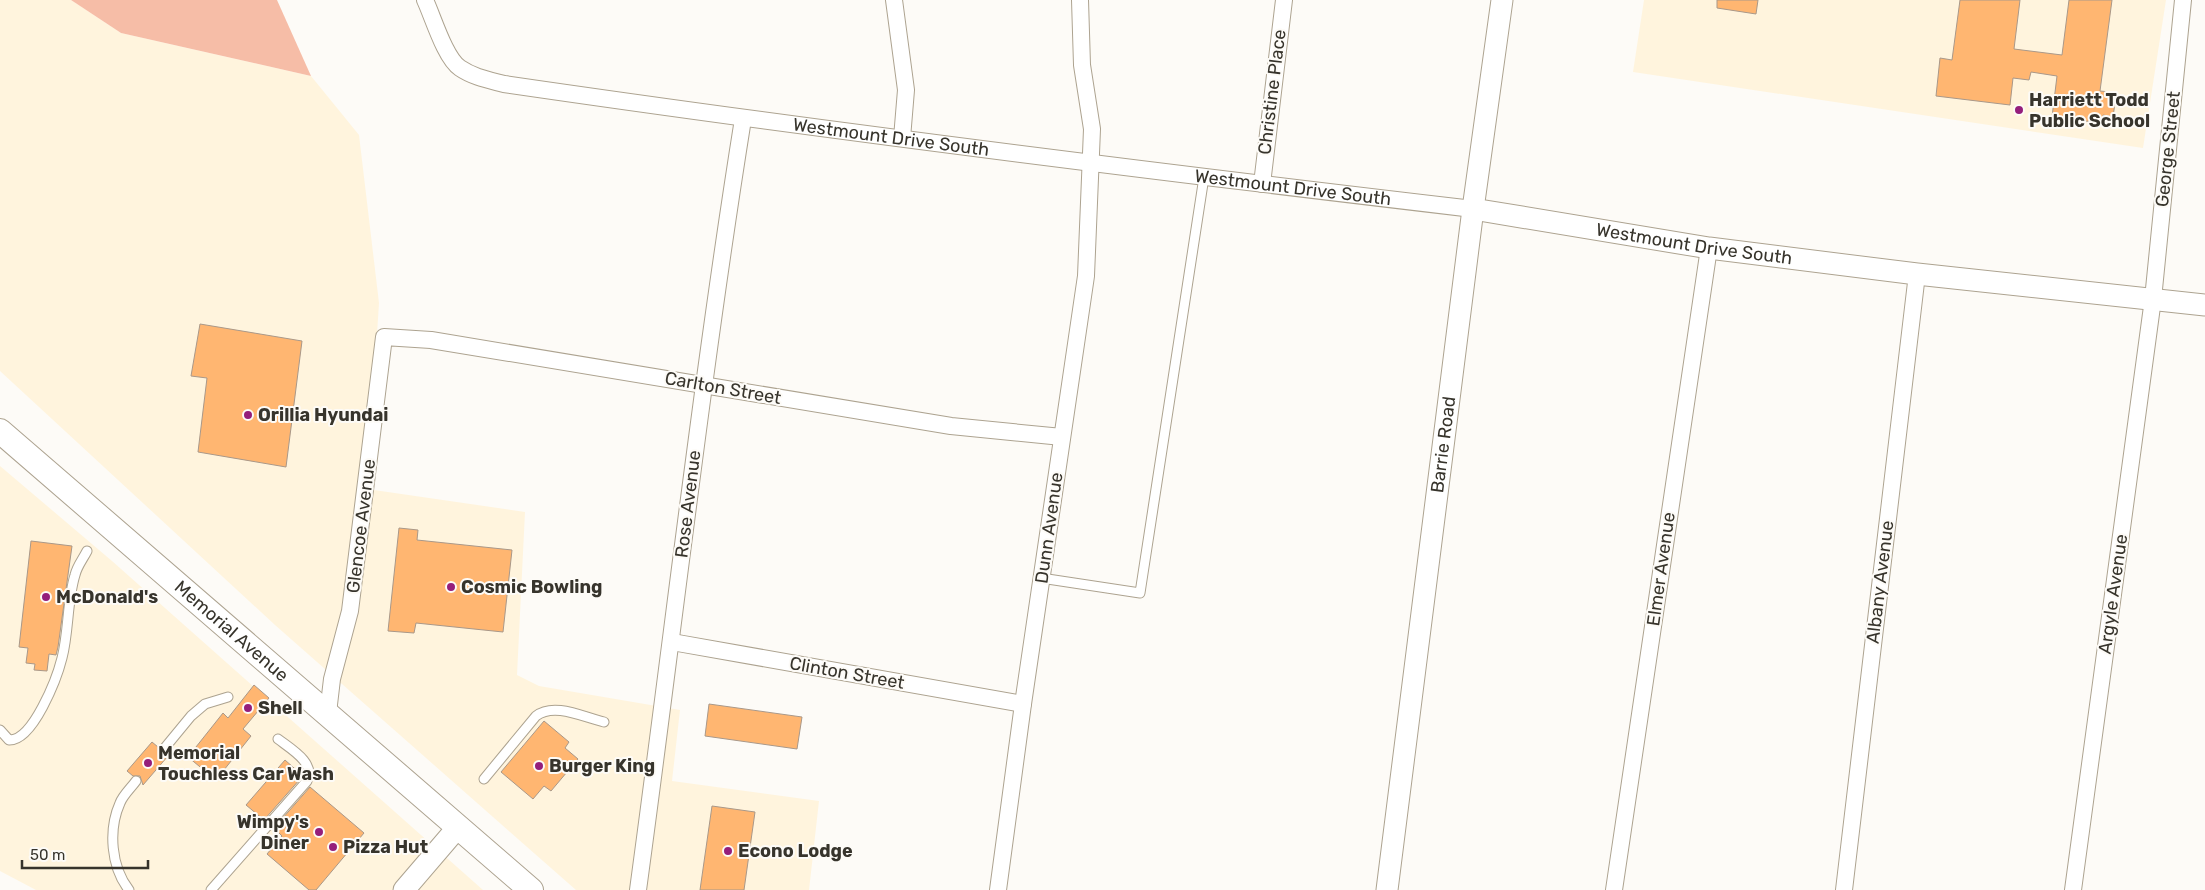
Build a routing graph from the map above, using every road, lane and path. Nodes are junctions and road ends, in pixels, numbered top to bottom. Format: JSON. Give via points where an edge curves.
{"nodes":[{"id":1,"x":425,"y":0,"type":"edge"},
{"id":2,"x":894,"y":0,"type":"edge"},
{"id":3,"x":1080,"y":0,"type":"edge"},
{"id":4,"x":1284,"y":0,"type":"edge"},
{"id":5,"x":1502,"y":0,"type":"edge"},
{"id":6,"x":2183,"y":0,"type":"edge"},
{"id":7,"x":743,"y":119,"type":"junction"},
{"id":8,"x":902,"y":138,"type":"junction"},
{"id":9,"x":1090,"y":164,"type":"junction"},
{"id":10,"x":1204,"y":177,"type":"junction"},
{"id":11,"x":1262,"y":184,"type":"junction"},
{"id":12,"x":1473,"y":209,"type":"junction"},
{"id":13,"x":1709,"y":248,"type":"junction"},
{"id":14,"x":1917,"y":274,"type":"junction"},
{"id":15,"x":2153,"y":299,"type":"junction"},
{"id":16,"x":2205,"y":305,"type":"edge"},
{"id":17,"x":384,"y":337,"type":"joint"},
{"id":18,"x":702,"y":385,"type":"junction"},
{"id":19,"x":0,"y":431,"type":"edge"},
{"id":20,"x":1062,"y":437,"type":"junction"},
{"id":21,"x":87,"y":551,"type":"dead end"},
{"id":22,"x":1042,"y":578,"type":"junction"},
{"id":23,"x":672,"y":642,"type":"junction"},
{"id":24,"x":228,"y":697,"type":"dead end"},
{"id":25,"x":1023,"y":704,"type":"junction"},
{"id":26,"x":328,"y":713,"type":"junction"},
{"id":27,"x":604,"y":722,"type":"dead end"},
{"id":28,"x":0,"y":730,"type":"edge"},
{"id":29,"x":278,"y":739,"type":"dead end"},
{"id":30,"x":163,"y":750,"type":"dead end"},
{"id":31,"x":484,"y":779,"type":"dead end"},
{"id":32,"x":136,"y":781,"type":"dead end"},
{"id":33,"x":458,"y":827,"type":"junction"},
{"id":34,"x":129,"y":890,"type":"edge"},
{"id":35,"x":212,"y":890,"type":"edge"},
{"id":36,"x":404,"y":890,"type":"edge"},
{"id":37,"x":531,"y":890,"type":"edge"},
{"id":38,"x":638,"y":890,"type":"edge"},
{"id":39,"x":998,"y":890,"type":"edge"},
{"id":40,"x":1387,"y":890,"type":"edge"},
{"id":41,"x":1614,"y":890,"type":"edge"},
{"id":42,"x":1844,"y":890,"type":"edge"},
{"id":43,"x":2073,"y":890,"type":"edge"}],
"edges":[{"from":1,"to":7,"type":"street","name":"Westmount Drive South","via":[[453,61],[472,75],[504,84]]},
{"from":2,"to":8,"type":"street","via":[[906,90]]},
{"from":3,"to":9,"type":"street","name":"Dunn Avenue","via":[[1082,65],[1092,129]]},
{"from":4,"to":11,"type":"street","name":"Christine Place"},
{"from":5,"to":12,"type":"street","name":"Barrie Road"},
{"from":6,"to":15,"type":"street","name":"George Street"},
{"from":7,"to":8,"type":"street","name":"Westmount Drive South"},
{"from":7,"to":18,"type":"street","name":"Rose Avenue"},
{"from":8,"to":9,"type":"street","name":"Westmount Drive South"},
{"from":9,"to":10,"type":"street","name":"Westmount Drive South"},
{"from":9,"to":20,"type":"street","name":"Dunn Avenue","via":[[1086,276]]},
{"from":10,"to":11,"type":"street","name":"Westmount Drive South"},
{"from":10,"to":22,"type":"lane","via":[[1140,593]]},
{"from":11,"to":12,"type":"street","name":"Westmount Drive South"},
{"from":12,"to":13,"type":"street","name":"Westmount Drive South"},
{"from":12,"to":40,"type":"street","name":"Barrie Road"},
{"from":13,"to":14,"type":"street","name":"Westmount Drive South"},
{"from":13,"to":41,"type":"street","name":"Elmer Avenue"},
{"from":14,"to":15,"type":"street","name":"Westmount Drive South"},
{"from":14,"to":42,"type":"street","name":"Albany Avenue"},
{"from":15,"to":16,"type":"street","name":"Westmount Drive South"},
{"from":15,"to":43,"type":"street","name":"Argyle Avenue"},
{"from":17,"to":18,"type":"street","name":"Carlton Street","via":[[431,340]]},
{"from":17,"to":26,"type":"street","name":"Glencoe Avenue","via":[[350,611],[332,679]]},
{"from":18,"to":20,"type":"street","name":"Carlton Street","via":[[951,426]]},
{"from":18,"to":23,"type":"street","name":"Rose Avenue"},
{"from":19,"to":26,"type":"main road","name":"Memorial Avenue"},
{"from":20,"to":22,"type":"street","name":"Dunn Avenue"},
{"from":21,"to":28,"type":"lane","via":[[76,569],[62,658],[42,708],[23,736],[9,740]]},
{"from":22,"to":25,"type":"street","name":"Dunn Avenue"},
{"from":23,"to":25,"type":"street","name":"Clinton Street"},
{"from":23,"to":38,"type":"street","name":"Rose Avenue"},
{"from":24,"to":30,"type":"lane","via":[[205,704]]},
{"from":25,"to":39,"type":"street","name":"Dunn Avenue"},
{"from":26,"to":33,"type":"main road","name":"Memorial Avenue"},
{"from":27,"to":31,"type":"lane","via":[[552,709],[543,710]]},
{"from":29,"to":35,"type":"lane","via":[[306,762],[310,775]]},
{"from":32,"to":34,"type":"lane","via":[[120,802],[112,842],[122,880]]},
{"from":33,"to":36,"type":"street"},
{"from":33,"to":37,"type":"main road","name":"Memorial Avenue"}]}
